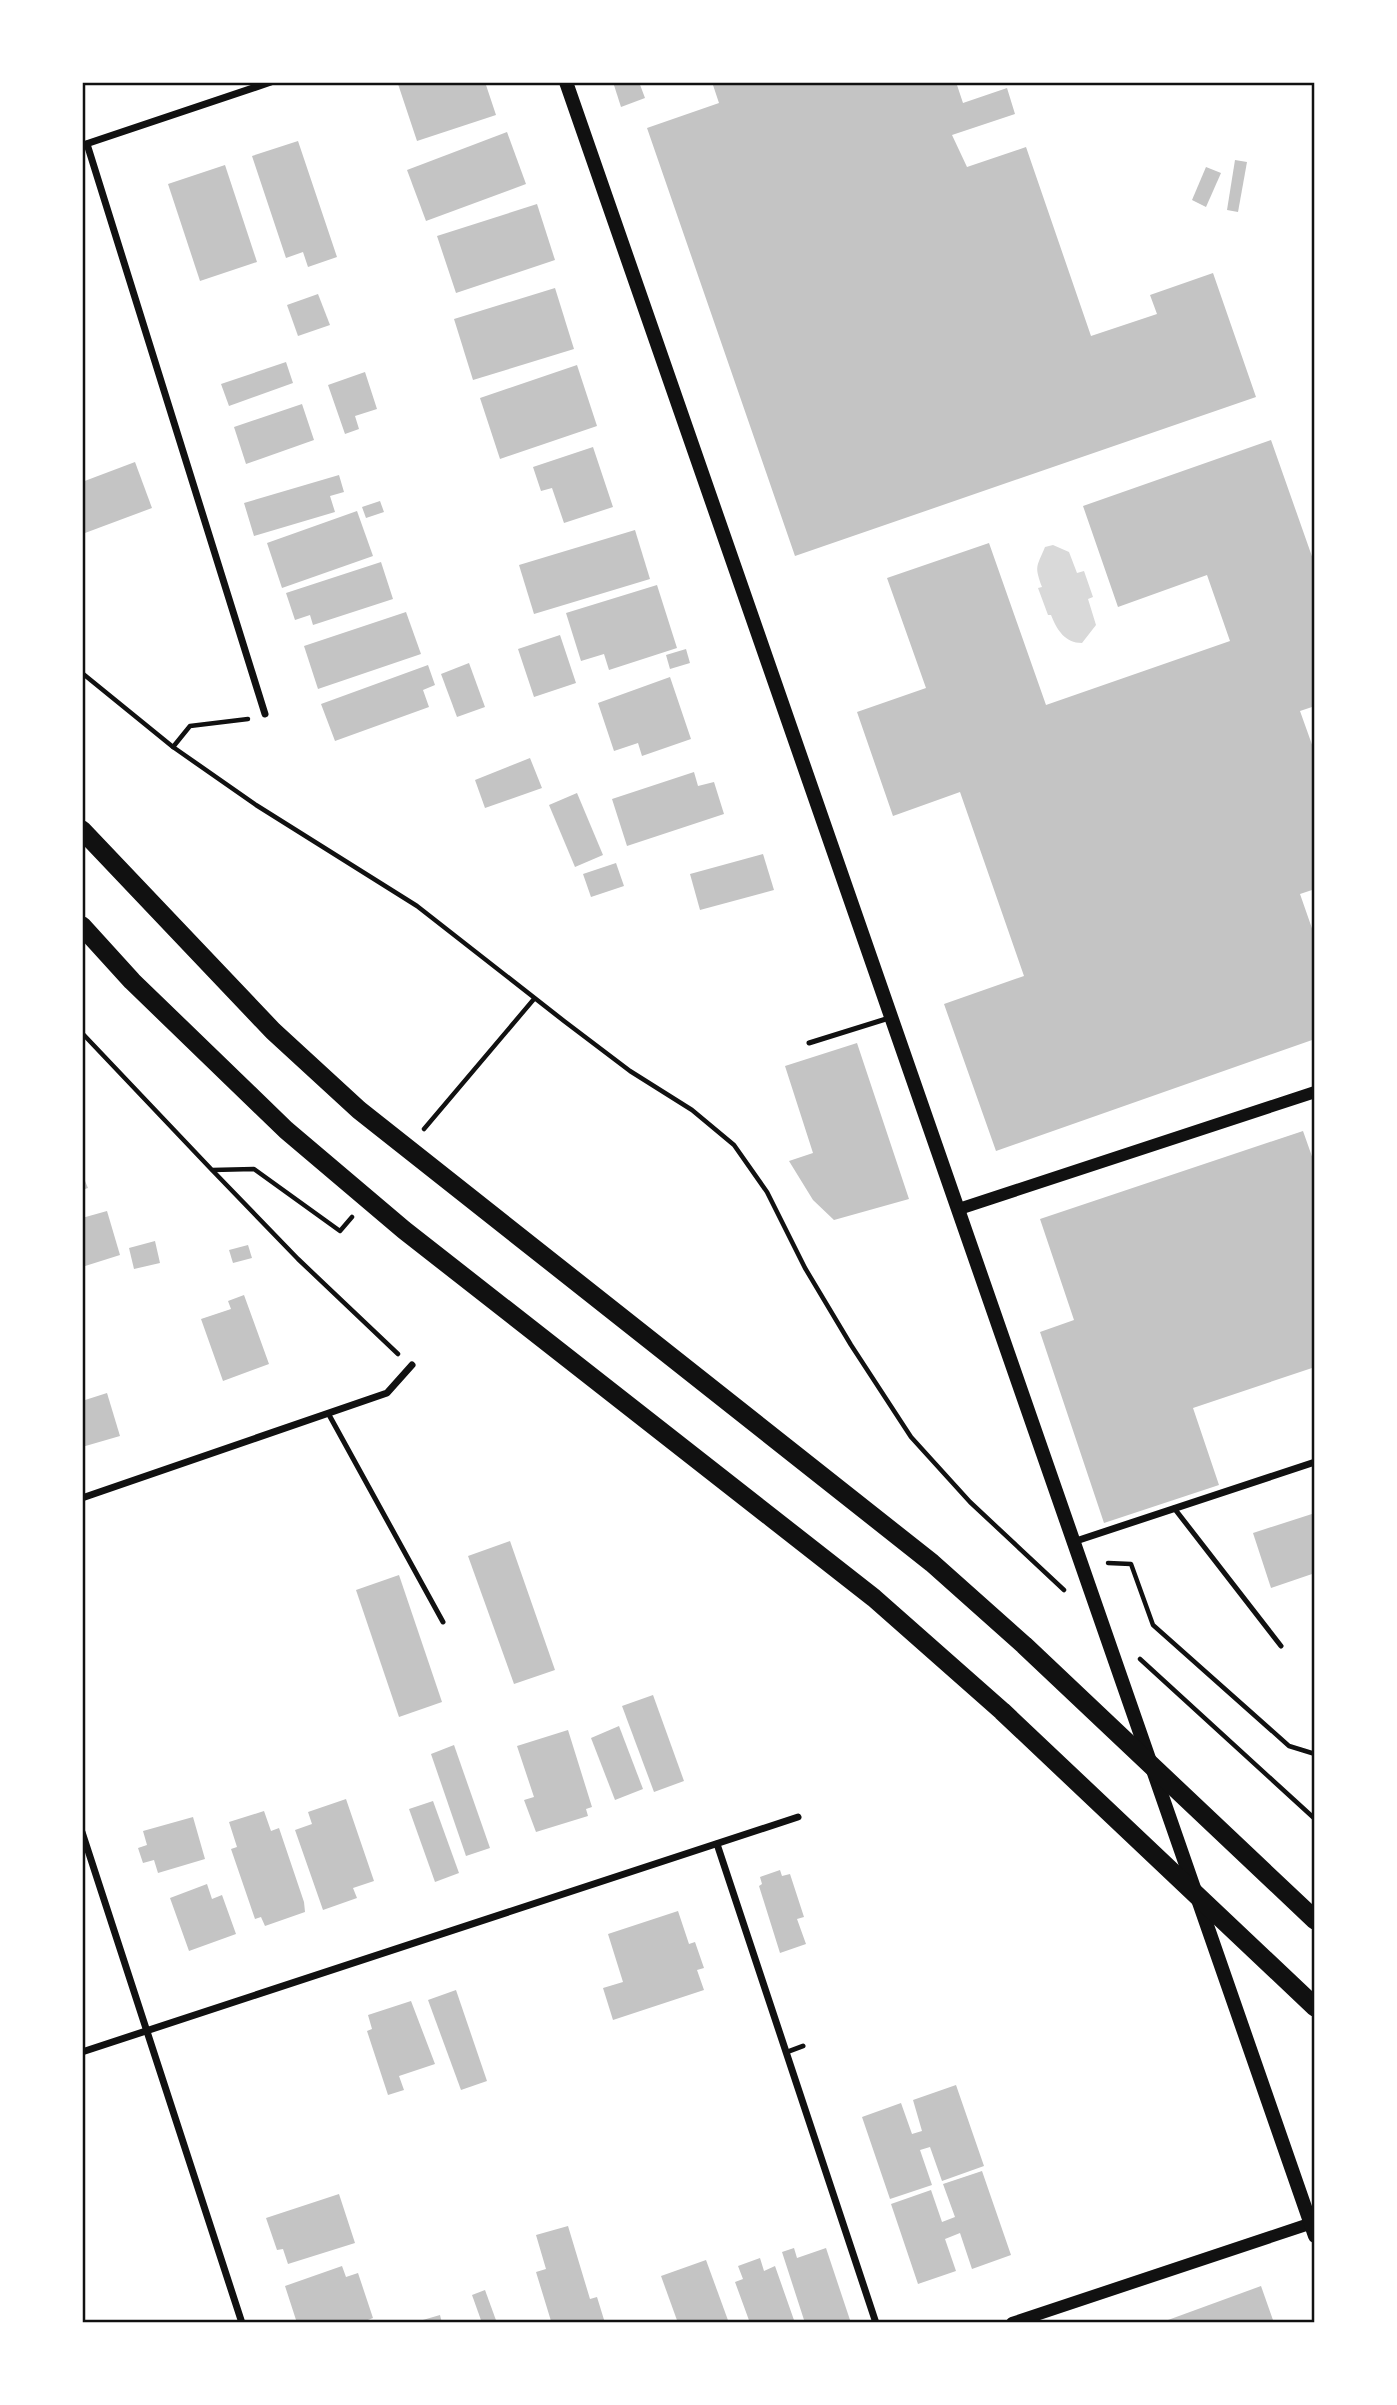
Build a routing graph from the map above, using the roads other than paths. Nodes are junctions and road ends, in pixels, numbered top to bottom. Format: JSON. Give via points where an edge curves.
{"nodes":[{"id":1,"x":271,"y":82,"type":"edge"},
{"id":2,"x":566,"y":82,"type":"edge"},
{"id":3,"x":85,"y":145,"type":"edge"},
{"id":4,"x":265,"y":714,"type":"road end"},
{"id":5,"x":82,"y":830,"type":"edge"},
{"id":6,"x":82,"y":926,"type":"edge"},
{"id":7,"x":892,"y":1017,"type":"junction"},
{"id":8,"x":808,"y":1043,"type":"dead end"},
{"id":9,"x":1315,"y":1092,"type":"edge"},
{"id":10,"x":959,"y":1209,"type":"junction"},
{"id":11,"x":412,"y":1365,"type":"road end"},
{"id":12,"x":328,"y":1413,"type":"junction"},
{"id":13,"x":1315,"y":1462,"type":"edge"},
{"id":14,"x":82,"y":1498,"type":"edge"},
{"id":15,"x":1174,"y":1508,"type":"junction"},
{"id":16,"x":1074,"y":1547,"type":"junction"},
{"id":17,"x":443,"y":1622,"type":"dead end"},
{"id":18,"x":1281,"y":1646,"type":"dead end"},
{"id":19,"x":798,"y":1817,"type":"dead end"},
{"id":20,"x":82,"y":1832,"type":"edge"},
{"id":21,"x":717,"y":1844,"type":"junction"},
{"id":22,"x":1315,"y":1920,"type":"edge"},
{"id":23,"x":1315,"y":2007,"type":"edge"},
{"id":24,"x":146,"y":2031,"type":"junction"},
{"id":25,"x":803,"y":2046,"type":"dead end"},
{"id":26,"x":82,"y":2052,"type":"edge"},
{"id":27,"x":787,"y":2052,"type":"junction"},
{"id":28,"x":1313,"y":2227,"type":"edge"},
{"id":29,"x":242,"y":2323,"type":"edge"},
{"id":30,"x":877,"y":2323,"type":"edge"},
{"id":31,"x":1012,"y":2323,"type":"edge"}],
"edges":[{"from":1,"to":3,"type":"street"},
{"from":2,"to":7,"type":"main road"},
{"from":3,"to":4,"type":"street"},
{"from":5,"to":22,"type":"highway","via":[[273,1031],[359,1110],[932,1563]]},
{"from":6,"to":23,"type":"highway","via":[[132,981],[286,1130],[404,1230],[874,1598]]},
{"from":7,"to":8,"type":"lane"},
{"from":7,"to":10,"type":"main road"},
{"from":9,"to":10,"type":"street"},
{"from":10,"to":16,"type":"main road"},
{"from":11,"to":12,"type":"street","via":[[387,1392]]},
{"from":12,"to":14,"type":"street"},
{"from":12,"to":17,"type":"lane"},
{"from":13,"to":15,"type":"street"},
{"from":15,"to":16,"type":"street"},
{"from":15,"to":18,"type":"lane"},
{"from":16,"to":28,"type":"main road"},
{"from":19,"to":21,"type":"street"},
{"from":20,"to":24,"type":"street"},
{"from":21,"to":24,"type":"street"},
{"from":21,"to":27,"type":"street"},
{"from":24,"to":26,"type":"street"},
{"from":24,"to":29,"type":"street"},
{"from":25,"to":27,"type":"lane"},
{"from":27,"to":30,"type":"street"},
{"from":28,"to":31,"type":"street"}]}
